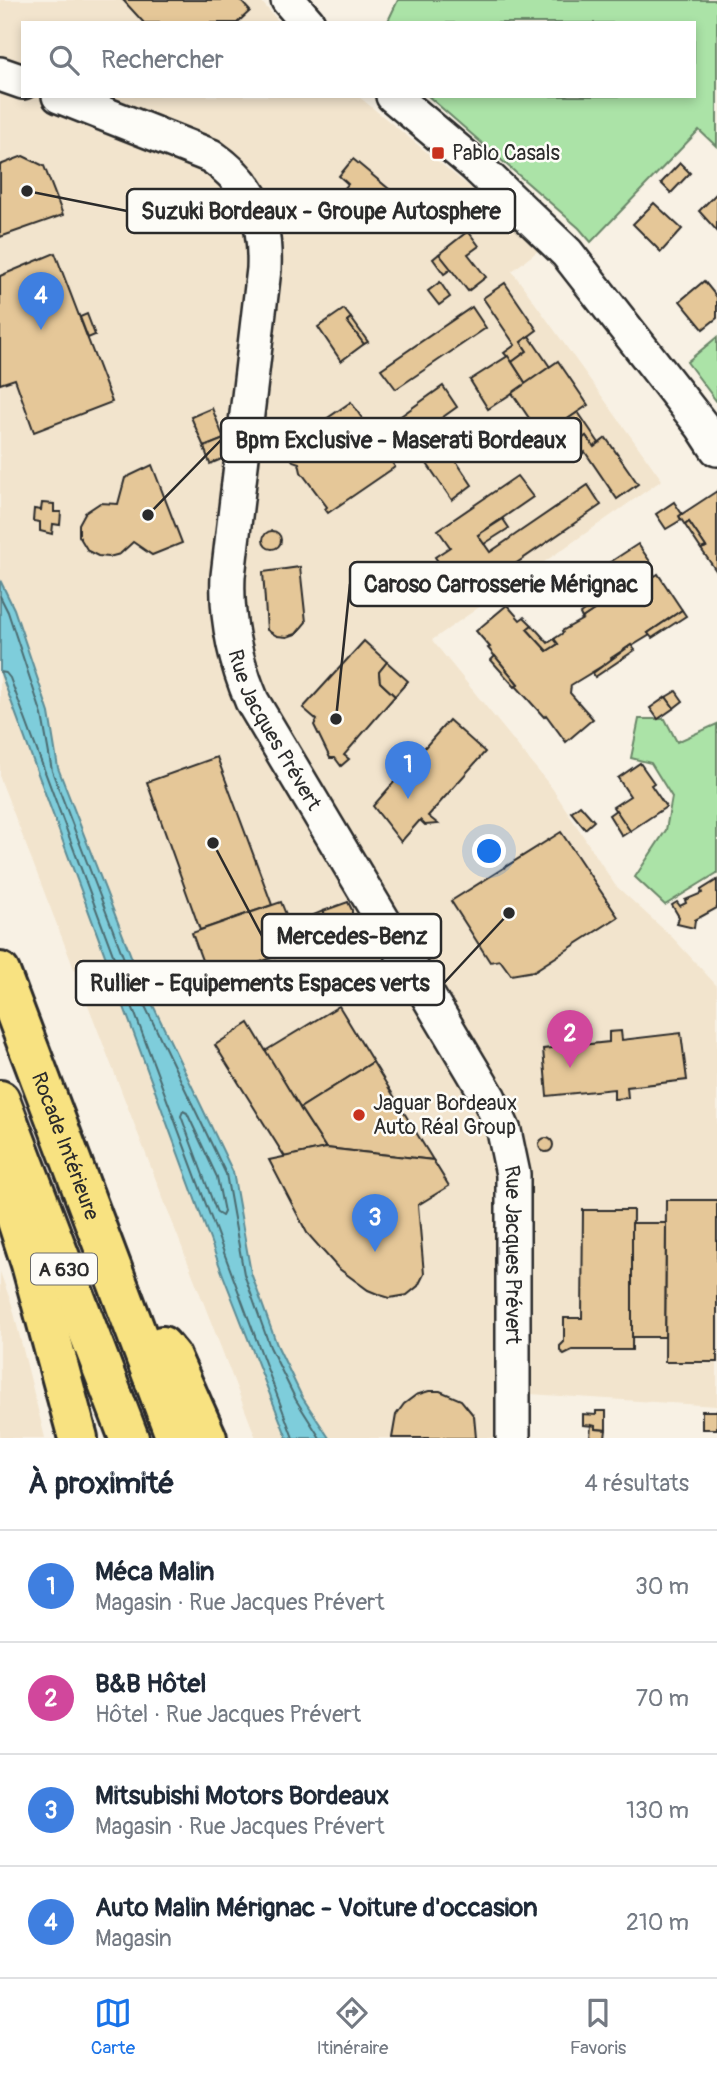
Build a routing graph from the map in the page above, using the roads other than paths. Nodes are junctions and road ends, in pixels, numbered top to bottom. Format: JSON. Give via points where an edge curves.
{"nodes":[{"id":1,"x":288,"y":0,"type":"edge"},
{"id":2,"x":306,"y":21,"type":"edge"},
{"id":3,"x":0,"y":74,"type":"edge"},
{"id":4,"x":21,"y":81,"type":"edge"},
{"id":5,"x":64,"y":98,"type":"edge"},
{"id":6,"x":395,"y":98,"type":"edge"},
{"id":7,"x":476,"y":166,"type":"junction"},
{"id":8,"x":717,"y":422,"type":"edge"},
{"id":9,"x":717,"y":449,"type":"edge"},
{"id":10,"x":0,"y":972,"type":"edge"},
{"id":11,"x":0,"y":1100,"type":"edge"},
{"id":12,"x":0,"y":1170,"type":"edge"},
{"id":13,"x":124,"y":1300,"type":"junction"},
{"id":14,"x":78,"y":1438,"type":"edge"},
{"id":15,"x":129,"y":1438,"type":"edge"},
{"id":16,"x":176,"y":1438,"type":"edge"},
{"id":17,"x":207,"y":1438,"type":"edge"},
{"id":18,"x":513,"y":1438,"type":"edge"}],
"edges":[{"from":1,"to":2,"type":"street"},
{"from":3,"to":4,"type":"street"},
{"from":5,"to":18,"type":"street","name":"Rue Jacques Prévert","via":[[211,156],[247,189],[257,210],[264,269],[228,576],[236,660],[251,701],[489,1098],[504,1131],[513,1174]]},
{"from":6,"to":7,"type":"street"},
{"from":7,"to":8,"type":"street","via":[[530,201],[590,253]]},
{"from":7,"to":9,"type":"street","via":[[567,253]]},
{"from":10,"to":13,"type":"highway","name":"Rocade Intérieure","number":"A 630"},
{"from":11,"to":15,"type":"highway","number":"A 630"},
{"from":12,"to":14,"type":"highway"},
{"from":13,"to":16,"type":"highway","name":"Rocade Intérieure","number":"A 630"},
{"from":13,"to":17,"type":"highway","via":[[172,1357]]}]}
